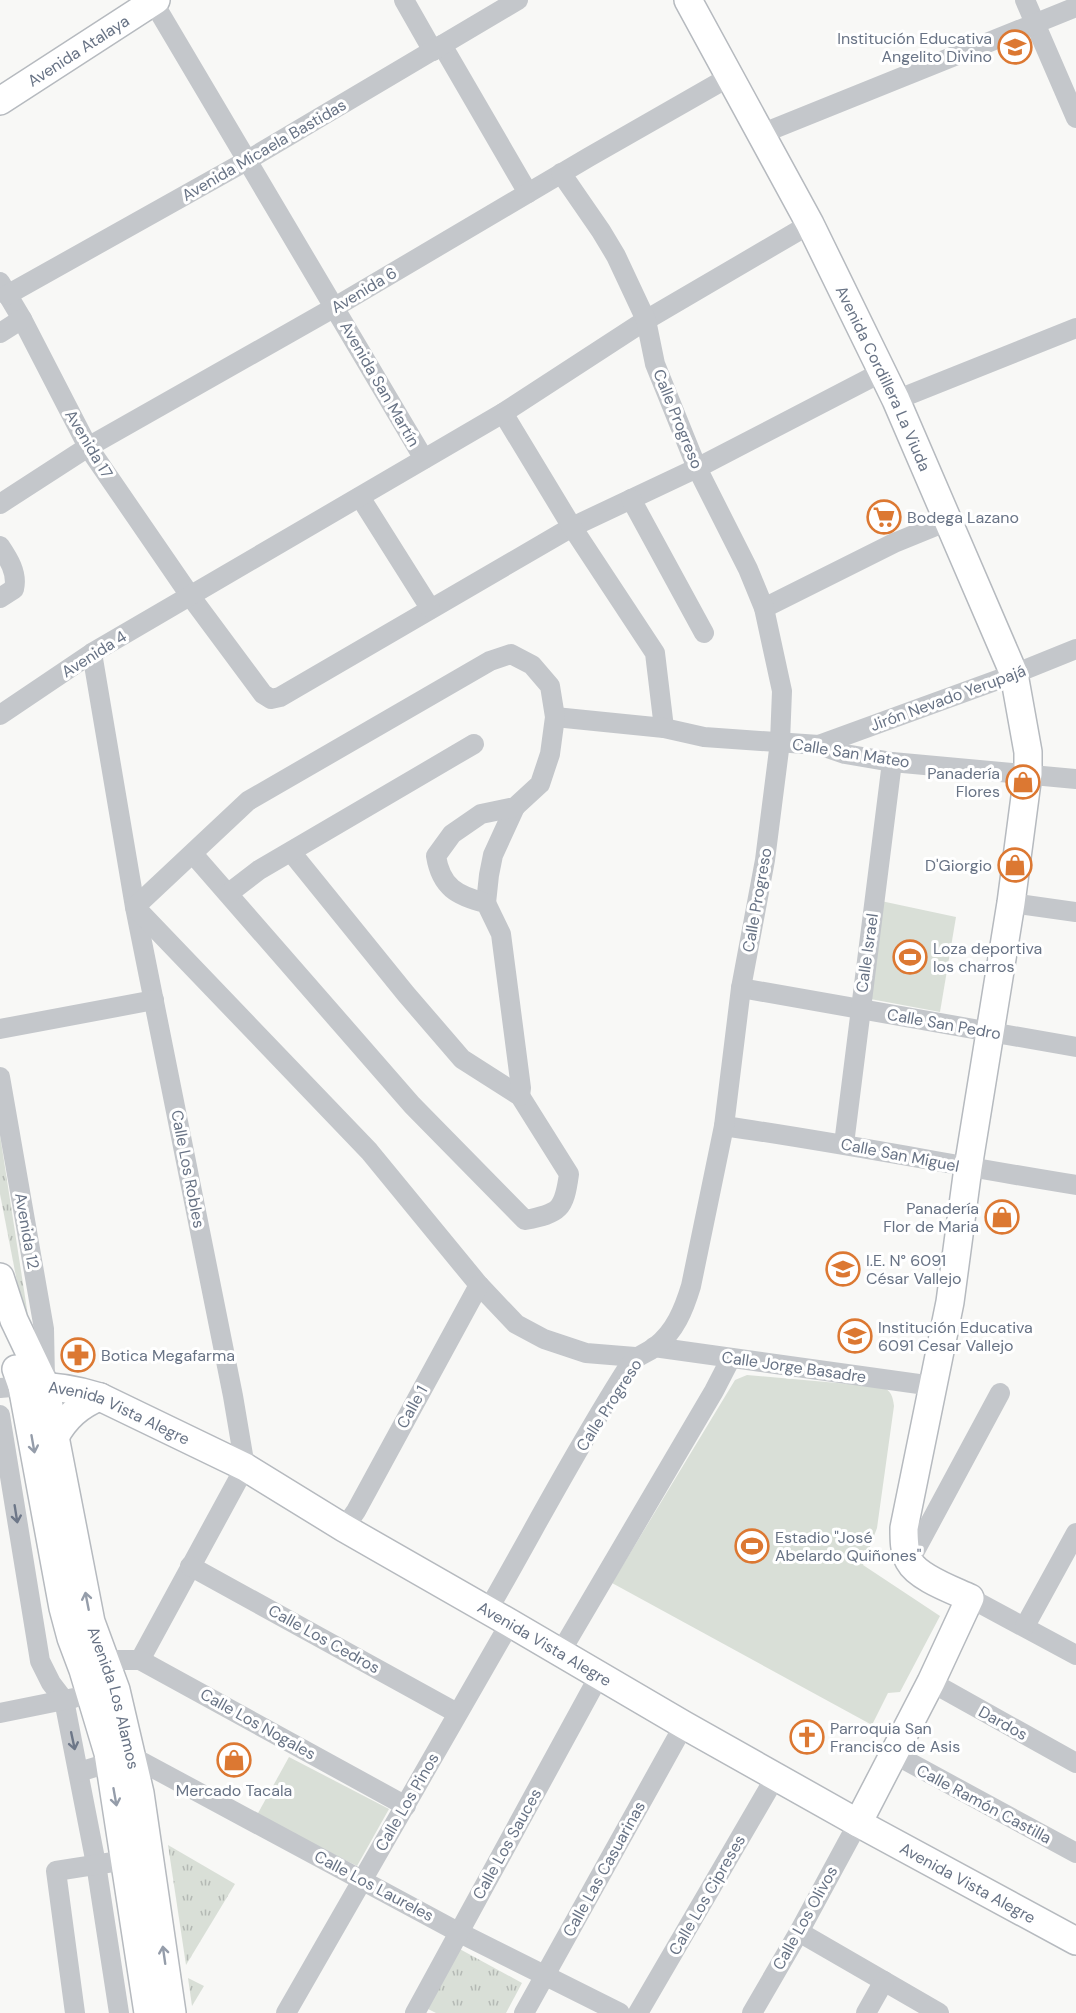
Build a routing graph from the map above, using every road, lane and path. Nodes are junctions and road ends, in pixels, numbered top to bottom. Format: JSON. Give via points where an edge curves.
{"nodes":[{"id":1,"x":404,"y":0,"type":"edge"},
{"id":2,"x":518,"y":0,"type":"edge"},
{"id":3,"x":688,"y":0,"type":"edge"},
{"id":4,"x":1025,"y":0,"type":"edge"},
{"id":5,"x":154,"y":1,"type":"edge"},
{"id":6,"x":1076,"y":7,"type":"edge"},
{"id":7,"x":1035,"y":25,"type":"junction"},
{"id":8,"x":437,"y":48,"type":"junction"},
{"id":9,"x":729,"y":77,"type":"junction"},
{"id":10,"x":0,"y":101,"type":"edge"},
{"id":11,"x":1076,"y":118,"type":"edge"},
{"id":12,"x":761,"y":134,"type":"junction"},
{"id":13,"x":248,"y":160,"type":"junction"},
{"id":14,"x":561,"y":174,"type":"junction"},
{"id":15,"x":528,"y":193,"type":"junction"},
{"id":16,"x":810,"y":224,"type":"junction"},
{"id":17,"x":4,"y":288,"type":"edge"},
{"id":18,"x":335,"y":307,"type":"junction"},
{"id":19,"x":22,"y":319,"type":"junction"},
{"id":20,"x":646,"y":320,"type":"junction"},
{"id":21,"x":1076,"y":328,"type":"edge"},
{"id":22,"x":0,"y":333,"type":"edge"},
{"id":23,"x":882,"y":372,"type":"junction"},
{"id":24,"x":896,"y":400,"type":"junction"},
{"id":25,"x":503,"y":412,"type":"junction"},
{"id":26,"x":88,"y":447,"type":"junction"},
{"id":27,"x":424,"y":459,"type":"junction"},
{"id":28,"x":697,"y":468,"type":"junction"},
{"id":29,"x":360,"y":497,"type":"junction"},
{"id":30,"x":632,"y":499,"type":"junction"},
{"id":31,"x":0,"y":504,"type":"edge"},
{"id":32,"x":948,"y":521,"type":"junction"},
{"id":33,"x":572,"y":527,"type":"junction"},
{"id":34,"x":0,"y":546,"type":"edge"},
{"id":35,"x":191,"y":597,"type":"junction"},
{"id":36,"x":0,"y":598,"type":"edge"},
{"id":37,"x":430,"y":608,"type":"junction"},
{"id":38,"x":764,"y":608,"type":"junction"},
{"id":39,"x":704,"y":633,"type":"dead end"},
{"id":40,"x":1076,"y":649,"type":"edge"},
{"id":41,"x":92,"y":654,"type":"junction"},
{"id":42,"x":1014,"y":674,"type":"junction"},
{"id":43,"x":0,"y":715,"type":"edge"},
{"id":44,"x":555,"y":717,"type":"junction"},
{"id":45,"x":664,"y":728,"type":"junction"},
{"id":46,"x":780,"y":742,"type":"junction"},
{"id":47,"x":474,"y":744,"type":"dead end"},
{"id":48,"x":819,"y":745,"type":"junction"},
{"id":49,"x":892,"y":762,"type":"junction"},
{"id":50,"x":1028,"y":774,"type":"junction"},
{"id":51,"x":1076,"y":779,"type":"edge"},
{"id":52,"x":515,"y":807,"type":"junction"},
{"id":53,"x":291,"y":852,"type":"junction"},
{"id":54,"x":193,"y":854,"type":"junction"},
{"id":55,"x":229,"y":893,"type":"junction"},
{"id":56,"x":486,"y":903,"type":"junction"},
{"id":57,"x":1011,"y":903,"type":"junction"},
{"id":58,"x":135,"y":907,"type":"junction"},
{"id":59,"x":1076,"y":912,"type":"edge"},
{"id":60,"x":741,"y":988,"type":"junction"},
{"id":61,"x":154,"y":1000,"type":"junction"},
{"id":62,"x":860,"y":1009,"type":"junction"},
{"id":63,"x":0,"y":1029,"type":"edge"},
{"id":64,"x":989,"y":1033,"type":"junction"},
{"id":65,"x":1076,"y":1047,"type":"edge"},
{"id":66,"x":0,"y":1077,"type":"edge"},
{"id":67,"x":520,"y":1096,"type":"junction"},
{"id":68,"x":724,"y":1125,"type":"junction"},
{"id":69,"x":844,"y":1144,"type":"junction"},
{"id":70,"x":968,"y":1168,"type":"junction"},
{"id":71,"x":1076,"y":1185,"type":"edge"},
{"id":72,"x":0,"y":1277,"type":"edge"},
{"id":73,"x":479,"y":1285,"type":"junction"},
{"id":74,"x":0,"y":1326,"type":"edge"},
{"id":75,"x":654,"y":1347,"type":"junction"},
{"id":76,"x":635,"y":1357,"type":"junction"},
{"id":77,"x":731,"y":1358,"type":"junction"},
{"id":78,"x":22,"y":1386,"type":"edge"},
{"id":79,"x":933,"y":1386,"type":"junction"},
{"id":80,"x":1000,"y":1393,"type":"dead end"},
{"id":81,"x":100,"y":1397,"type":"junction"},
{"id":82,"x":0,"y":1415,"type":"edge"},
{"id":83,"x":55,"y":1437,"type":"junction"},
{"id":84,"x":245,"y":1467,"type":"junction"},
{"id":85,"x":344,"y":1528,"type":"junction"},
{"id":86,"x":1076,"y":1533,"type":"edge"},
{"id":87,"x":909,"y":1562,"type":"junction"},
{"id":88,"x":190,"y":1566,"type":"junction"},
{"id":89,"x":970,"y":1598,"type":"junction"},
{"id":90,"x":499,"y":1616,"type":"junction"},
{"id":91,"x":1025,"y":1626,"type":"junction"},
{"id":92,"x":560,"y":1653,"type":"junction"},
{"id":93,"x":1076,"y":1655,"type":"edge"},
{"id":94,"x":105,"y":1660,"type":"junction"},
{"id":95,"x":140,"y":1660,"type":"junction"},
{"id":96,"x":599,"y":1676,"type":"junction"},
{"id":97,"x":931,"y":1683,"type":"junction"},
{"id":98,"x":104,"y":1692,"type":"junction"},
{"id":99,"x":64,"y":1700,"type":"junction"},
{"id":100,"x":0,"y":1713,"type":"edge"},
{"id":101,"x":457,"y":1713,"type":"junction"},
{"id":102,"x":684,"y":1725,"type":"junction"},
{"id":103,"x":894,"y":1754,"type":"junction"},
{"id":104,"x":120,"y":1759,"type":"junction"},
{"id":105,"x":1076,"y":1763,"type":"edge"},
{"id":106,"x":79,"y":1772,"type":"junction"},
{"id":107,"x":776,"y":1776,"type":"junction"},
{"id":108,"x":406,"y":1806,"type":"junction"},
{"id":109,"x":858,"y":1823,"type":"junction"},
{"id":110,"x":1076,"y":1853,"type":"edge"},
{"id":111,"x":126,"y":1860,"type":"junction"},
{"id":112,"x":96,"y":1864,"type":"junction"},
{"id":113,"x":362,"y":1879,"type":"junction"},
{"id":114,"x":458,"y":1932,"type":"junction"},
{"id":115,"x":799,"y":1932,"type":"junction"},
{"id":116,"x":1076,"y":1941,"type":"edge"},
{"id":117,"x":545,"y":1975,"type":"junction"},
{"id":118,"x":884,"y":1981,"type":"junction"},
{"id":119,"x":419,"y":2012,"type":"edge"},
{"id":120,"x":75,"y":2013,"type":"edge"},
{"id":121,"x":119,"y":2013,"type":"edge"},
{"id":122,"x":148,"y":2013,"type":"edge"},
{"id":123,"x":172,"y":2013,"type":"edge"},
{"id":124,"x":286,"y":2013,"type":"edge"},
{"id":125,"x":524,"y":2013,"type":"edge"},
{"id":126,"x":620,"y":2013,"type":"edge"},
{"id":127,"x":638,"y":2013,"type":"edge"},
{"id":128,"x":752,"y":2013,"type":"edge"},
{"id":129,"x":867,"y":2013,"type":"edge"},
{"id":130,"x":939,"y":2013,"type":"edge"}],
"edges":[{"from":1,"to":8,"type":"street"},
{"from":2,"to":8,"type":"street","name":"Avenida Micaela Bastidas"},
{"from":3,"to":9,"type":"street","name":"Avenida Cordillera La Viuda"},
{"from":4,"to":7,"type":"street"},
{"from":5,"to":10,"type":"street","name":"Avenida Atalaya"},
{"from":5,"to":13,"type":"street","name":"Avenida San Martín"},
{"from":6,"to":7,"type":"street"},
{"from":7,"to":11,"type":"street"},
{"from":7,"to":12,"type":"street"},
{"from":8,"to":13,"type":"street","name":"Avenida Micaela Bastidas"},
{"from":8,"to":15,"type":"street"},
{"from":9,"to":12,"type":"street","name":"Avenida Cordillera La Viuda"},
{"from":9,"to":14,"type":"street","name":"Avenida 6"},
{"from":12,"to":16,"type":"street","name":"Avenida Cordillera La Viuda"},
{"from":13,"to":17,"type":"street","name":"Avenida Micaela Bastidas"},
{"from":13,"to":18,"type":"street","name":"Avenida San Martín"},
{"from":14,"to":15,"type":"street","name":"Avenida 6"},
{"from":14,"to":20,"type":"street","name":"Calle Progreso","via":[[606,239]]},
{"from":15,"to":18,"type":"street","name":"Avenida 6"},
{"from":16,"to":20,"type":"street","name":"Avenida 4"},
{"from":16,"to":23,"type":"street","name":"Avenida Cordillera La Viuda"},
{"from":17,"to":19,"type":"street","name":"Avenida 17"},
{"from":18,"to":26,"type":"street","name":"Avenida 6"},
{"from":18,"to":27,"type":"street","name":"Avenida San Martín"},
{"from":19,"to":22,"type":"street"},
{"from":19,"to":26,"type":"street","name":"Avenida 17"},
{"from":20,"to":25,"type":"street","name":"Avenida 4"},
{"from":20,"to":28,"type":"street","name":"Calle Progreso","via":[[655,364]]},
{"from":21,"to":24,"type":"street"},
{"from":23,"to":24,"type":"street","name":"Avenida Cordillera La Viuda"},
{"from":23,"to":28,"type":"street"},
{"from":24,"to":32,"type":"street","name":"Avenida Cordillera La Viuda"},
{"from":25,"to":27,"type":"street","name":"Avenida 4"},
{"from":25,"to":33,"type":"street"},
{"from":26,"to":31,"type":"street","name":"Avenida 6"},
{"from":26,"to":35,"type":"street","name":"Avenida 17"},
{"from":27,"to":29,"type":"street","name":"Avenida 4"},
{"from":28,"to":30,"type":"street"},
{"from":28,"to":38,"type":"street","name":"Calle Progreso"},
{"from":29,"to":35,"type":"street","name":"Avenida 4"},
{"from":29,"to":37,"type":"street"},
{"from":30,"to":33,"type":"street"},
{"from":30,"to":39,"type":"street"},
{"from":32,"to":38,"type":"street","via":[[894,543]]},
{"from":32,"to":42,"type":"street","name":"Avenida Cordillera La Viuda"},
{"from":33,"to":37,"type":"street"},
{"from":33,"to":45,"type":"street","via":[[655,653]]},
{"from":34,"to":36,"type":"street","via":[[16,583],[14,589]]},
{"from":35,"to":37,"type":"street","name":"Avenida 17","via":[[263,694],[271,699]]},
{"from":35,"to":41,"type":"street","name":"Avenida 4"},
{"from":38,"to":46,"type":"street","name":"Calle Progreso","via":[[782,692]]},
{"from":40,"to":42,"type":"street","name":"Jirón Nevado Yerupajá"},
{"from":41,"to":43,"type":"street","name":"Avenida 4"},
{"from":41,"to":58,"type":"street","name":"Calle Los Robles"},
{"from":42,"to":48,"type":"street","name":"Jirón Nevado Yerupajá"},
{"from":42,"to":50,"type":"street","name":"Avenida Cordillera La Viuda","via":[[1028,752]]},
{"from":44,"to":45,"type":"street","name":"Calle San Mateo"},
{"from":44,"to":52,"type":"street","via":[[550,754],[540,784]]},
{"from":44,"to":54,"type":"street","via":[[550,686],[532,665],[510,654],[490,661],[248,801]]},
{"from":45,"to":46,"type":"street","name":"Calle San Mateo","via":[[704,737]]},
{"from":46,"to":48,"type":"street","name":"Calle San Mateo"},
{"from":46,"to":60,"type":"street","name":"Calle Progreso","via":[[765,860]]},
{"from":47,"to":53,"type":"street"},
{"from":48,"to":49,"type":"street","name":"Calle San Mateo"},
{"from":49,"to":50,"type":"street","name":"Calle San Mateo"},
{"from":49,"to":62,"type":"street","name":"Calle Israel"},
{"from":50,"to":51,"type":"street","name":"Calle San Mateo"},
{"from":50,"to":57,"type":"street","name":"Avenida Cordillera La Viuda"},
{"from":52,"to":56,"type":"street","via":[[494,855]]},
{"from":52,"to":56,"type":"street","via":[[481,814],[452,834],[435,856],[438,872],[446,884],[466,898]]},
{"from":53,"to":55,"type":"street"},
{"from":53,"to":67,"type":"street","via":[[462,1059]]},
{"from":54,"to":55,"type":"street"},
{"from":54,"to":58,"type":"street"},
{"from":55,"to":67,"type":"street","via":[[412,1105],[525,1220],[549,1215],[565,1200],[569,1174]]},
{"from":56,"to":67,"type":"street","via":[[501,934]]},
{"from":57,"to":59,"type":"street"},
{"from":57,"to":64,"type":"street","name":"Avenida Cordillera La Viuda"},
{"from":58,"to":61,"type":"street","name":"Calle Los Robles"},
{"from":58,"to":73,"type":"street","via":[[369,1151]]},
{"from":60,"to":62,"type":"street","name":"Calle San Pedro"},
{"from":60,"to":68,"type":"street","name":"Calle Progreso"},
{"from":61,"to":63,"type":"street"},
{"from":61,"to":84,"type":"street","name":"Calle Los Robles"},
{"from":62,"to":64,"type":"street","name":"Calle San Pedro"},
{"from":62,"to":69,"type":"street","name":"Calle Israel"},
{"from":64,"to":65,"type":"street","name":"Calle San Pedro"},
{"from":64,"to":70,"type":"street","name":"Avenida Cordillera La Viuda"},
{"from":66,"to":78,"type":"street","name":"Avenida 12","via":[[44,1329]]},
{"from":68,"to":69,"type":"street","name":"Calle San Miguel"},
{"from":68,"to":75,"type":"street","name":"Calle Progreso","via":[[685,1308],[669,1334]]},
{"from":69,"to":70,"type":"street","name":"Calle San Miguel"},
{"from":70,"to":71,"type":"street","name":"Calle San Miguel"},
{"from":70,"to":79,"type":"street","name":"Avenida Cordillera La Viuda","via":[[950,1302]]},
{"from":72,"to":78,"type":"street","via":[[14,1320]]},
{"from":73,"to":76,"type":"street","via":[[516,1324],[544,1339],[586,1353]]},
{"from":73,"to":85,"type":"street","name":"Calle 1"},
{"from":74,"to":78,"type":"street"},
{"from":75,"to":76,"type":"street","name":"Calle Progreso"},
{"from":75,"to":77,"type":"street","name":"Calle Jorge Basadre"},
{"from":76,"to":90,"type":"street","name":"Calle Progreso","via":[[551,1500]]},
{"from":77,"to":79,"type":"street","name":"Calle Jorge Basadre"},
{"from":77,"to":92,"type":"street"},
{"from":78,"to":81,"type":"street","name":"Avenida Vista Alegre","via":[[76,1390]]},
{"from":78,"to":83,"type":"street","name":"Avenida Los Alamos"},
{"from":78,"to":98,"type":"street","name":"Avenida Los Alamos","one_way":true,"via":[[70,1638]]},
{"from":79,"to":87,"type":"street","name":"Avenida Cordillera La Viuda","via":[[904,1528]]},
{"from":80,"to":87,"type":"street"},
{"from":81,"to":83,"type":"street","via":[[67,1418]]},
{"from":81,"to":84,"type":"street","name":"Avenida Vista Alegre"},
{"from":82,"to":99,"type":"street","one_way":true,"via":[[40,1661]]},
{"from":94,"to":83,"type":"street","name":"Avenida Los Alamos","one_way":true,"via":[[91,1622]]},
{"from":84,"to":85,"type":"street","name":"Avenida Vista Alegre"},
{"from":84,"to":88,"type":"street"},
{"from":85,"to":90,"type":"street","name":"Avenida Vista Alegre"},
{"from":86,"to":91,"type":"street"},
{"from":87,"to":89,"type":"street","via":[[923,1575]]},
{"from":88,"to":95,"type":"street"},
{"from":88,"to":101,"type":"street","name":"Calle Los Cedros"},
{"from":89,"to":91,"type":"street"},
{"from":89,"to":97,"type":"street"},
{"from":90,"to":92,"type":"street","name":"Avenida Vista Alegre"},
{"from":90,"to":101,"type":"street","name":"Calle Los Pinos"},
{"from":91,"to":93,"type":"street"},
{"from":92,"to":96,"type":"street","name":"Avenida Vista Alegre"},
{"from":94,"to":95,"type":"street","name":"Calle Los Nogales"},
{"from":94,"to":98,"type":"street","name":"Avenida Los Alamos"},
{"from":95,"to":108,"type":"street","name":"Calle Los Nogales"},
{"from":96,"to":102,"type":"street","name":"Avenida Vista Alegre"},
{"from":96,"to":114,"type":"street","name":"Calle Los Sauces"},
{"from":97,"to":103,"type":"street"},
{"from":97,"to":105,"type":"street","name":"Dardos"},
{"from":98,"to":99,"type":"street"},
{"from":98,"to":104,"type":"street","name":"Avenida Los Alamos"},
{"from":99,"to":100,"type":"street"},
{"from":99,"to":106,"type":"street","one_way":true},
{"from":101,"to":108,"type":"street","name":"Calle Los Pinos"},
{"from":102,"to":107,"type":"street","name":"Avenida Vista Alegre"},
{"from":102,"to":117,"type":"street","name":"Calle Las Casuarinas"},
{"from":103,"to":109,"type":"street"},
{"from":103,"to":110,"type":"street","name":"Calle Ramón Castilla"},
{"from":104,"to":106,"type":"street"},
{"from":104,"to":111,"type":"street","name":"Avenida Los Alamos","one_way":true},
{"from":104,"to":113,"type":"street","name":"Calle Los Laureles"},
{"from":123,"to":104,"type":"street","name":"Avenida Los Alamos","one_way":true,"via":[[148,1848]]},
{"from":106,"to":112,"type":"street"},
{"from":107,"to":109,"type":"street","name":"Avenida Vista Alegre"},
{"from":107,"to":127,"type":"street","name":"Calle Los Cipreses"},
{"from":108,"to":113,"type":"street","name":"Calle Los Pinos"},
{"from":109,"to":115,"type":"street","name":"Calle Los Olivos"},
{"from":109,"to":116,"type":"street","name":"Avenida Vista Alegre"},
{"from":111,"to":112,"type":"street"},
{"from":111,"to":122,"type":"street","name":"Avenida Los Alamos"},
{"from":112,"to":120,"type":"street","via":[[56,1871]]},
{"from":112,"to":121,"type":"street"},
{"from":113,"to":114,"type":"street","name":"Calle Los Laureles"},
{"from":113,"to":124,"type":"street","name":"Calle Los Pinos"},
{"from":114,"to":117,"type":"street","name":"Calle Los Laureles"},
{"from":114,"to":119,"type":"street","name":"Calle Los Sauces"},
{"from":115,"to":118,"type":"street"},
{"from":115,"to":128,"type":"street","name":"Calle Los Olivos"},
{"from":117,"to":125,"type":"street","name":"Calle Las Casuarinas"},
{"from":117,"to":126,"type":"street","name":"Calle Los Laureles"},
{"from":118,"to":129,"type":"street"},
{"from":118,"to":130,"type":"street"}]}
